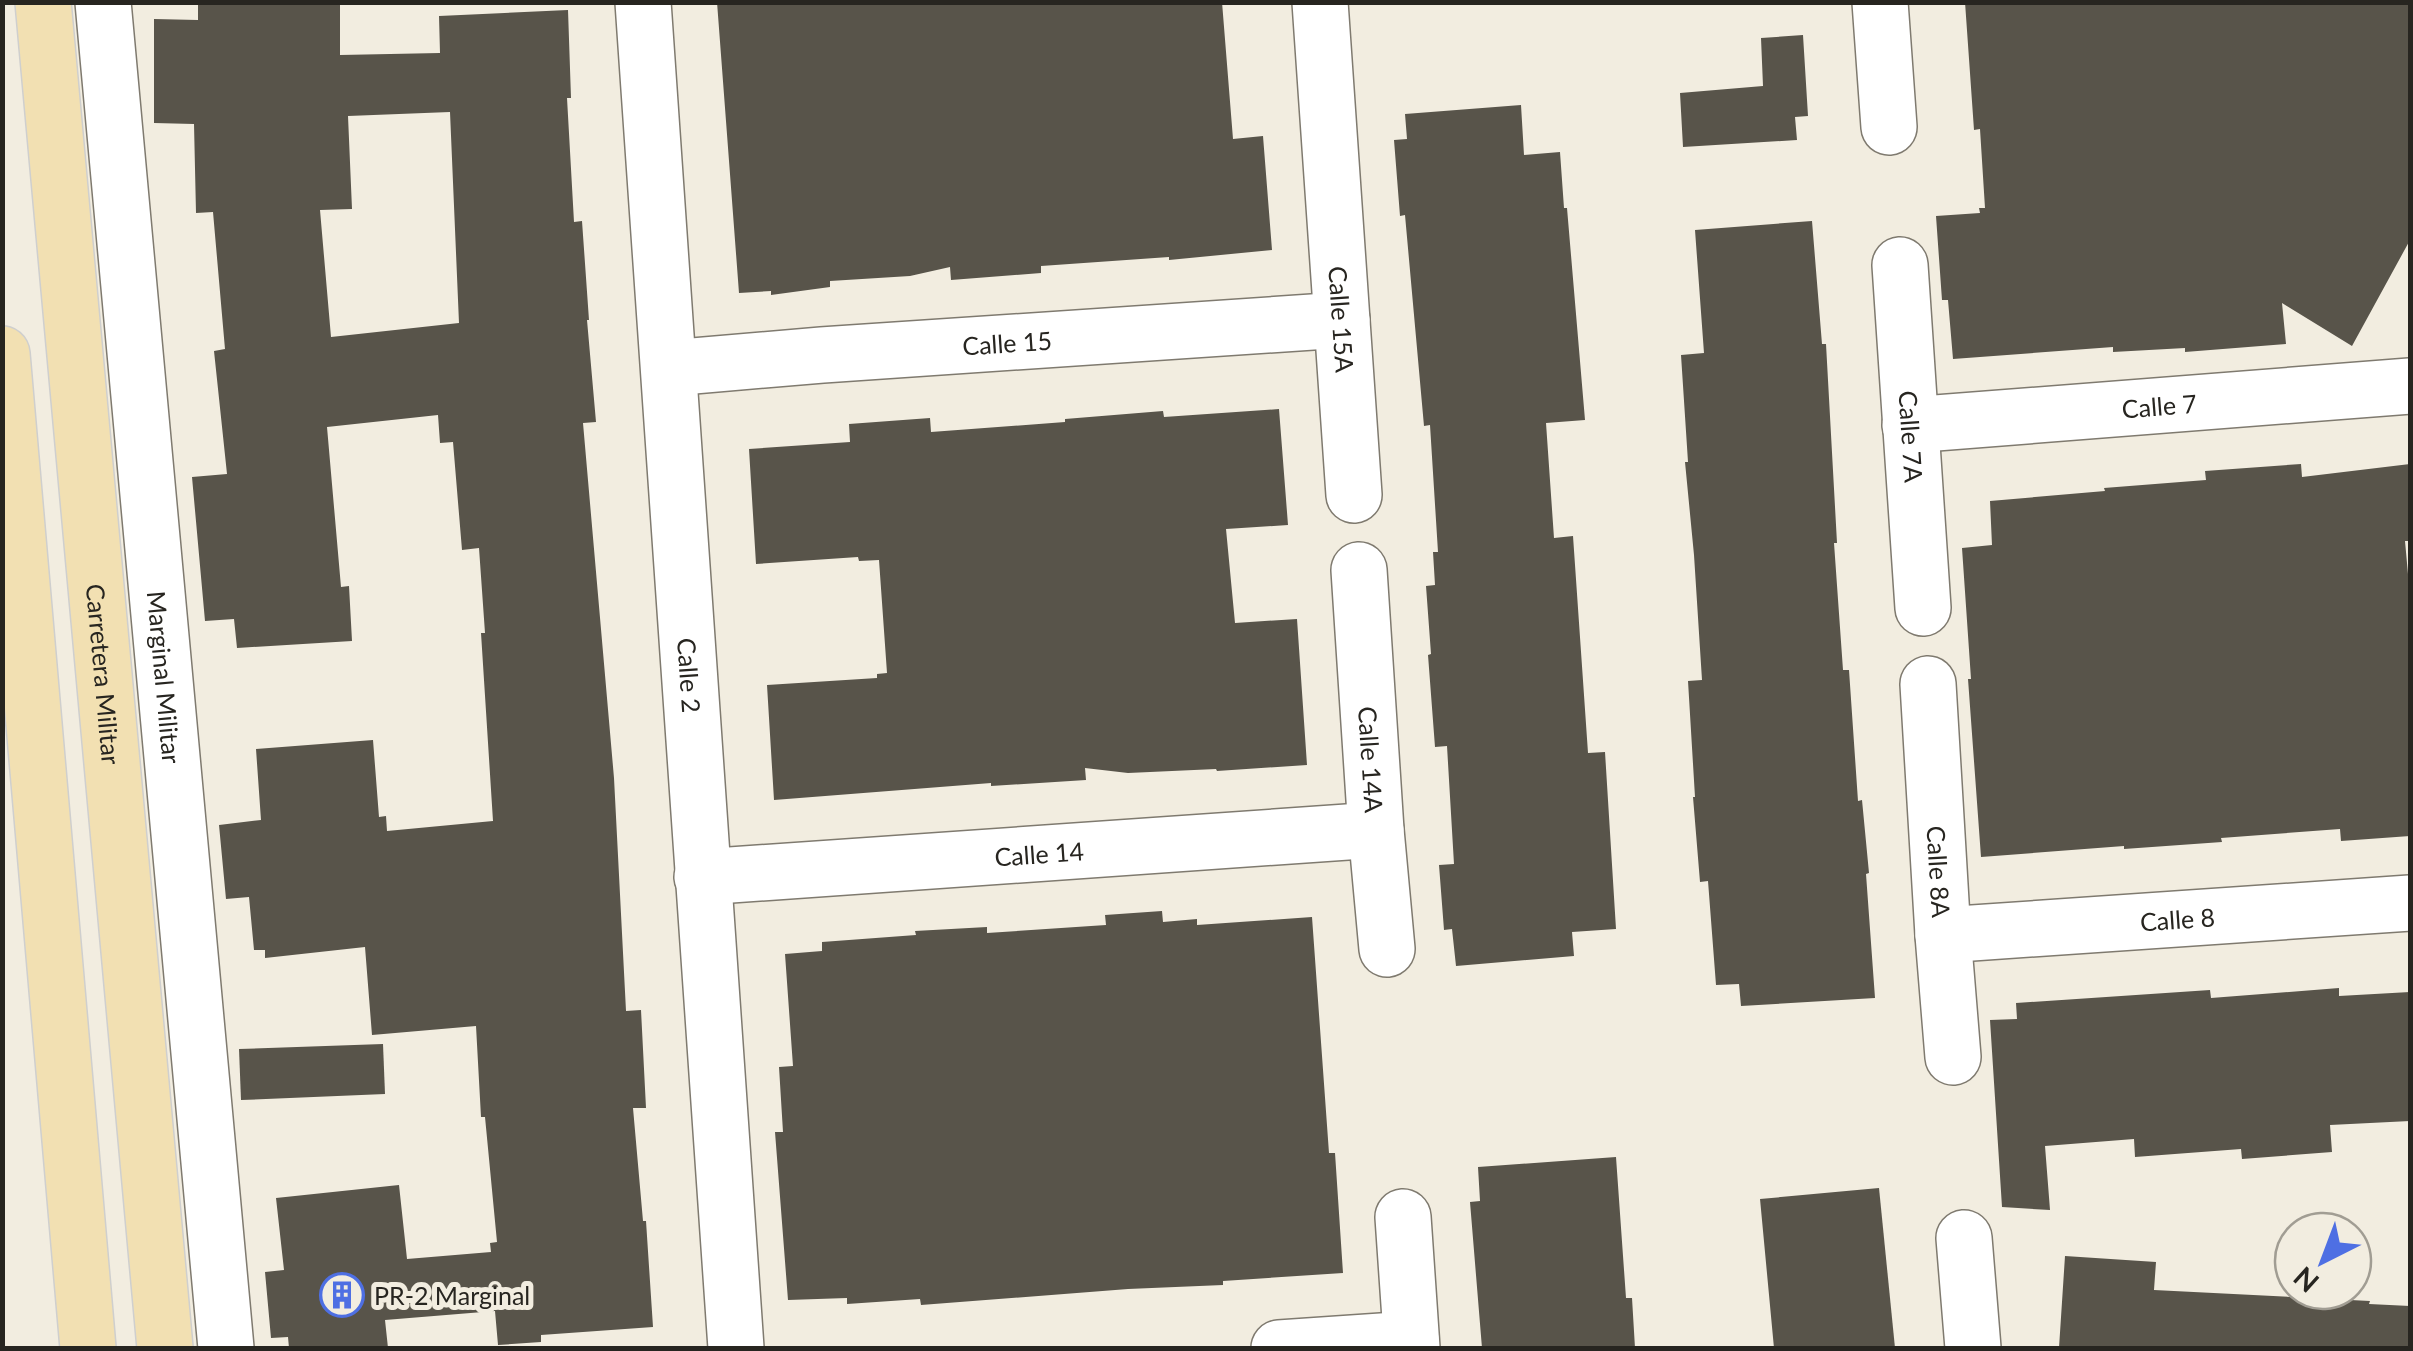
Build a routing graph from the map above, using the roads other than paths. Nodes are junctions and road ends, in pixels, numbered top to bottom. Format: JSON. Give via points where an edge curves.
{"nodes":[{"id":1,"x":43,"y":2,"type":"edge"},
{"id":2,"x":102,"y":2,"type":"edge"},
{"id":3,"x":643,"y":2,"type":"edge"},
{"id":4,"x":1320,"y":2,"type":"edge"},
{"id":5,"x":1880,"y":2,"type":"edge"},
{"id":6,"x":1890,"y":127,"type":"dead end"},
{"id":7,"x":1900,"y":265,"type":"dead end"},
{"id":8,"x":1342,"y":320,"type":"junction"},
{"id":9,"x":2,"y":354,"type":"edge"},
{"id":10,"x":670,"y":368,"type":"junction"},
{"id":11,"x":2410,"y":386,"type":"edge"},
{"id":12,"x":1910,"y":424,"type":"junction"},
{"id":13,"x":1354,"y":495,"type":"dead end"},
{"id":14,"x":1359,"y":570,"type":"dead end"},
{"id":15,"x":1923,"y":608,"type":"dead end"},
{"id":16,"x":1928,"y":684,"type":"dead end"},
{"id":17,"x":1376,"y":830,"type":"junction"},
{"id":18,"x":702,"y":877,"type":"junction"},
{"id":19,"x":2410,"y":903,"type":"edge"},
{"id":20,"x":1943,"y":936,"type":"junction"},
{"id":21,"x":1387,"y":950,"type":"dead end"},
{"id":22,"x":1953,"y":1057,"type":"dead end"},
{"id":23,"x":1403,"y":1217,"type":"dead end"},
{"id":24,"x":1964,"y":1238,"type":"dead end"},
{"id":25,"x":1412,"y":1344,"type":"edge"},
{"id":26,"x":88,"y":1348,"type":"edge"},
{"id":27,"x":165,"y":1348,"type":"edge"},
{"id":28,"x":226,"y":1348,"type":"edge"},
{"id":29,"x":736,"y":1348,"type":"edge"},
{"id":30,"x":1279,"y":1348,"type":"edge"},
{"id":31,"x":1973,"y":1348,"type":"edge"}],
"edges":[{"from":1,"to":27,"type":"main road","name":"Carretera Militar"},
{"from":2,"to":28,"type":"street","name":"Marginal Militar"},
{"from":3,"to":10,"type":"street","name":"Calle 2"},
{"from":4,"to":8,"type":"street","name":"Calle 15A"},
{"from":5,"to":6,"type":"street"},
{"from":7,"to":12,"type":"street","name":"Calle 7A"},
{"from":8,"to":10,"type":"street","name":"Calle 15"},
{"from":8,"to":13,"type":"street","name":"Calle 15A"},
{"from":9,"to":26,"type":"main road"},
{"from":10,"to":18,"type":"street","name":"Calle 2"},
{"from":11,"to":12,"type":"street","name":"Calle 7"},
{"from":12,"to":15,"type":"street","name":"Calle 7A"},
{"from":14,"to":17,"type":"street","name":"Calle 14A"},
{"from":16,"to":20,"type":"street","name":"Calle 8A"},
{"from":17,"to":18,"type":"street","name":"Calle 14"},
{"from":17,"to":21,"type":"street","name":"Calle 14A"},
{"from":18,"to":29,"type":"street","name":"Calle 2"},
{"from":19,"to":20,"type":"street","name":"Calle 8"},
{"from":20,"to":22,"type":"street","name":"Calle 8A"},
{"from":23,"to":25,"type":"street"},
{"from":24,"to":31,"type":"street"},
{"from":25,"to":30,"type":"street"}]}
